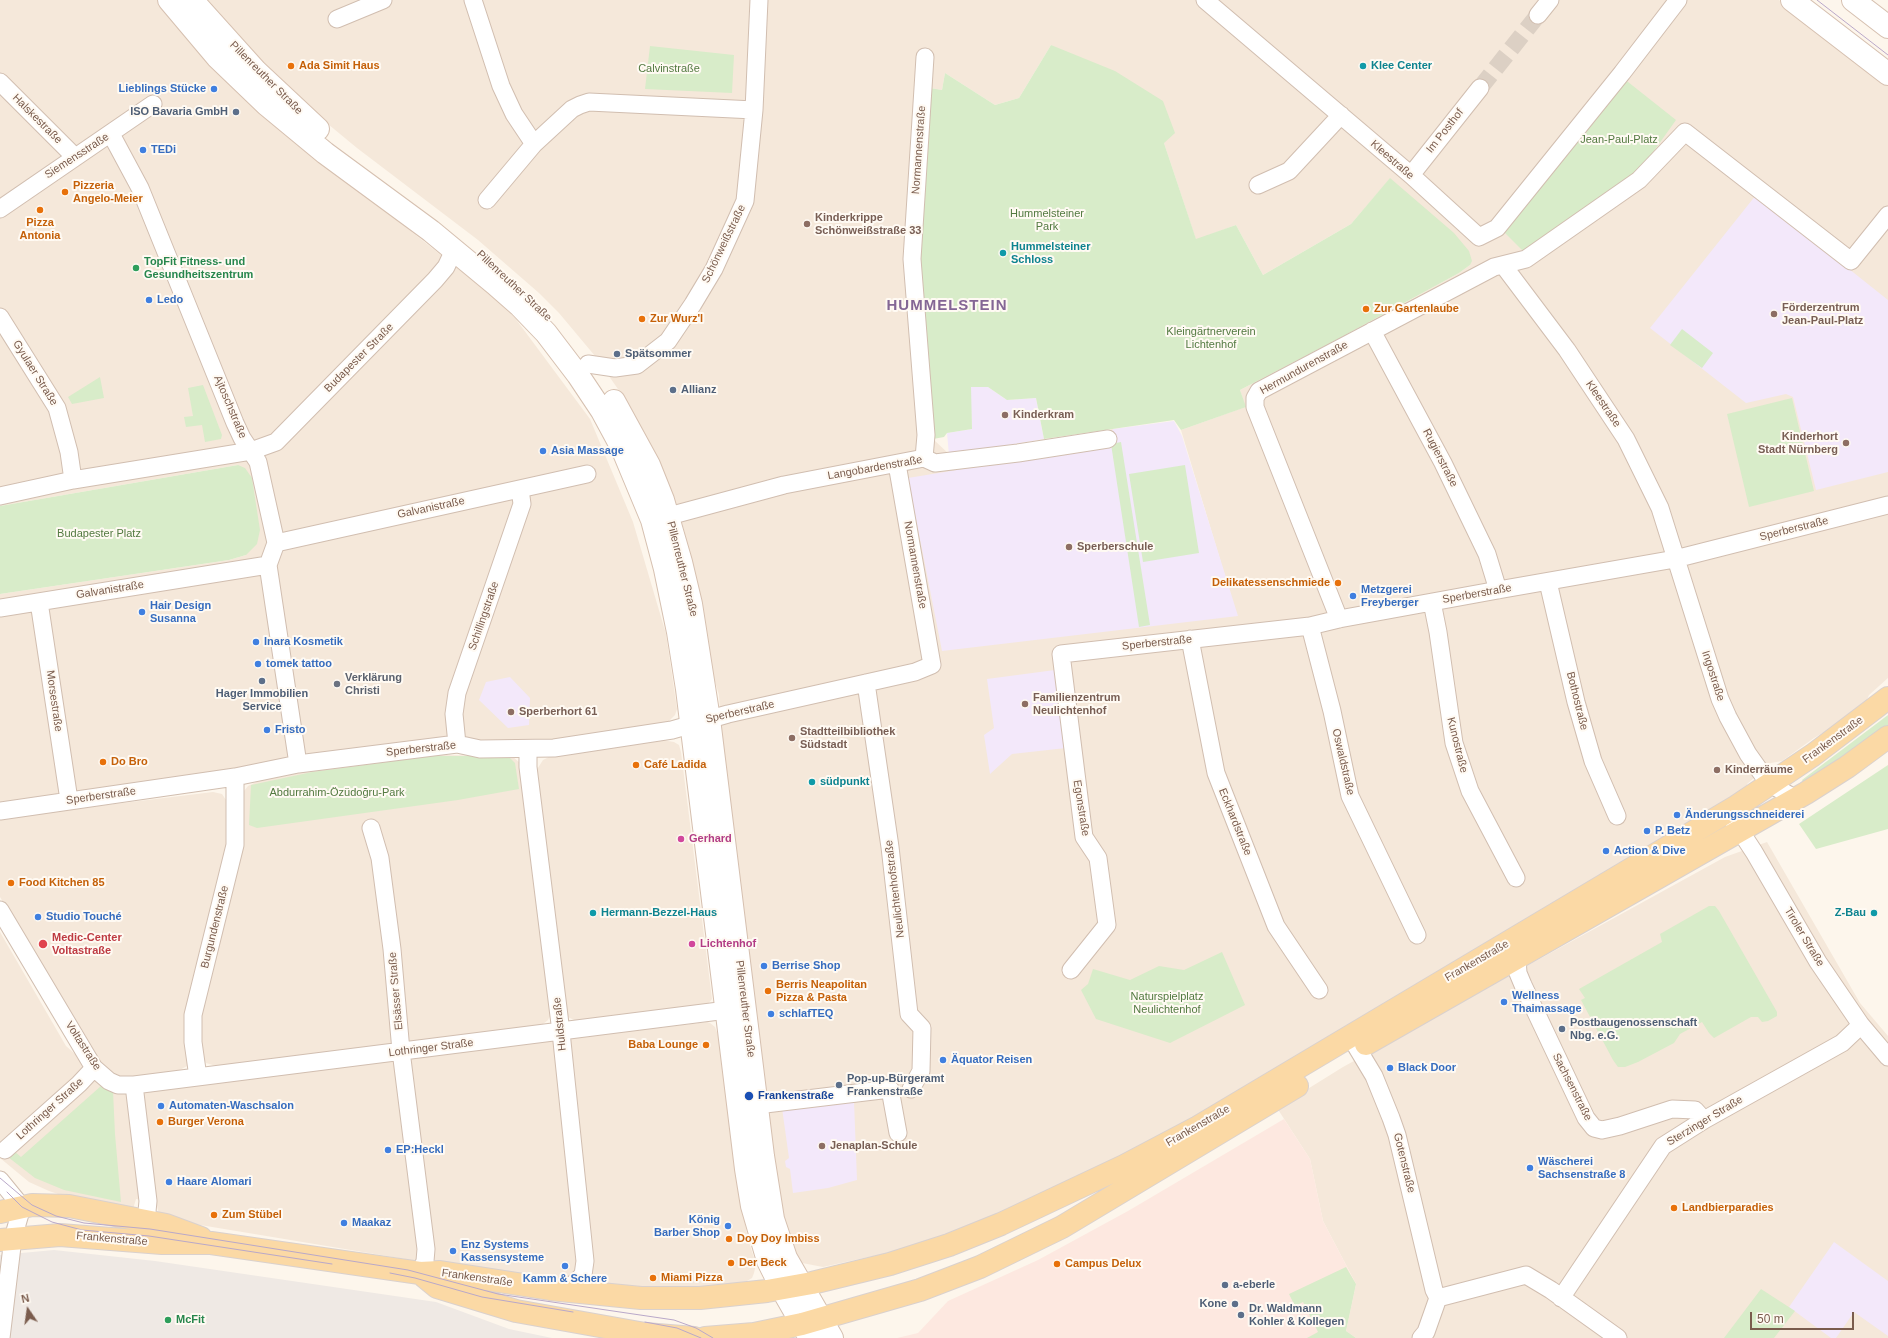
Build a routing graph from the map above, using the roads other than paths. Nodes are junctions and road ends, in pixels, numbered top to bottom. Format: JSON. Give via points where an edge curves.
{"nodes":[{"id":1,"x":169,"y":0,"type":"edge"},
{"id":2,"x":192,"y":0,"type":"edge"},
{"id":3,"x":383,"y":0,"type":"edge"},
{"id":4,"x":472,"y":0,"type":"edge"},
{"id":5,"x":759,"y":0,"type":"edge"},
{"id":6,"x":1205,"y":0,"type":"edge"},
{"id":7,"x":1550,"y":0,"type":"edge"},
{"id":8,"x":1678,"y":0,"type":"edge"},
{"id":9,"x":1792,"y":0,"type":"edge"},
{"id":10,"x":1853,"y":0,"type":"edge"},
{"id":11,"x":1538,"y":15,"type":"tunnel mouth"},
{"id":12,"x":337,"y":19,"type":"dead end"},
{"id":13,"x":1888,"y":27,"type":"edge"},
{"id":14,"x":925,"y":57,"type":"dead end"},
{"id":15,"x":1888,"y":74,"type":"edge"},
{"id":16,"x":0,"y":82,"type":"edge"},
{"id":17,"x":1480,"y":88,"type":"tunnel mouth"},
{"id":18,"x":153,"y":104,"type":"dead end"},
{"id":19,"x":754,"y":110,"type":"junction"},
{"id":20,"x":1341,"y":115,"type":"junction"},
{"id":21,"x":111,"y":134,"type":"junction"},
{"id":22,"x":534,"y":144,"type":"junction"},
{"id":23,"x":74,"y":156,"type":"junction"},
{"id":24,"x":1411,"y":175,"type":"junction"},
{"id":25,"x":1258,"y":185,"type":"dead end"},
{"id":26,"x":487,"y":200,"type":"dead end"},
{"id":27,"x":0,"y":209,"type":"edge"},
{"id":28,"x":1888,"y":215,"type":"edge"},
{"id":29,"x":454,"y":250,"type":"junction"},
{"id":30,"x":1502,"y":266,"type":"junction"},
{"id":31,"x":0,"y":317,"type":"edge"},
{"id":32,"x":1372,"y":331,"type":"junction"},
{"id":33,"x":588,"y":364,"type":"junction"},
{"id":34,"x":1108,"y":439,"type":"dead end"},
{"id":35,"x":251,"y":451,"type":"junction"},
{"id":36,"x":924,"y":458,"type":"junction"},
{"id":37,"x":897,"y":464,"type":"junction"},
{"id":38,"x":587,"y":474,"type":"dead end"},
{"id":39,"x":73,"y":480,"type":"junction"},
{"id":40,"x":520,"y":489,"type":"junction"},
{"id":41,"x":0,"y":496,"type":"edge"},
{"id":42,"x":1888,"y":505,"type":"edge"},
{"id":43,"x":669,"y":516,"type":"junction"},
{"id":44,"x":276,"y":542,"type":"junction"},
{"id":45,"x":1675,"y":559,"type":"junction"},
{"id":46,"x":268,"y":565,"type":"junction"},
{"id":47,"x":1548,"y":582,"type":"junction"},
{"id":48,"x":1498,"y":590,"type":"junction"},
{"id":49,"x":39,"y":602,"type":"junction"},
{"id":50,"x":1432,"y":602,"type":"junction"},
{"id":51,"x":0,"y":608,"type":"edge"},
{"id":52,"x":1339,"y":619,"type":"junction"},
{"id":53,"x":1310,"y":626,"type":"junction"},
{"id":54,"x":1190,"y":639,"type":"junction"},
{"id":55,"x":1061,"y":654,"type":"joint"},
{"id":56,"x":932,"y":665,"type":"joint"},
{"id":57,"x":866,"y":683,"type":"junction"},
{"id":58,"x":1888,"y":698,"type":"edge"},
{"id":59,"x":700,"y":721,"type":"junction"},
{"id":60,"x":1888,"y":737,"type":"edge"},
{"id":61,"x":457,"y":744,"type":"junction"},
{"id":62,"x":528,"y":750,"type":"junction"},
{"id":63,"x":298,"y":764,"type":"junction"},
{"id":64,"x":235,"y":777,"type":"junction"},
{"id":65,"x":1770,"y":784,"type":"junction"},
{"id":66,"x":1796,"y":799,"type":"junction"},
{"id":67,"x":68,"y":800,"type":"junction"},
{"id":68,"x":0,"y":811,"type":"edge"},
{"id":69,"x":1728,"y":812,"type":"junction"},
{"id":70,"x":1617,"y":816,"type":"dead end"},
{"id":71,"x":371,"y":828,"type":"dead end"},
{"id":72,"x":1740,"y":831,"type":"junction"},
{"id":73,"x":1516,"y":878,"type":"dead end"},
{"id":74,"x":0,"y":910,"type":"edge"},
{"id":75,"x":1417,"y":935,"type":"dead end"},
{"id":76,"x":1517,"y":958,"type":"junction"},
{"id":77,"x":1070,"y":970,"type":"dead end"},
{"id":78,"x":1319,"y":990,"type":"dead end"},
{"id":79,"x":727,"y":1010,"type":"junction"},
{"id":80,"x":1861,"y":1025,"type":"junction"},
{"id":81,"x":561,"y":1032,"type":"junction"},
{"id":82,"x":1354,"y":1042,"type":"junction"},
{"id":83,"x":401,"y":1052,"type":"junction"},
{"id":84,"x":1888,"y":1057,"type":"edge"},
{"id":85,"x":94,"y":1068,"type":"junction"},
{"id":86,"x":198,"y":1077,"type":"junction"},
{"id":87,"x":134,"y":1085,"type":"junction"},
{"id":88,"x":911,"y":1089,"type":"dead end"},
{"id":89,"x":757,"y":1105,"type":"junction"},
{"id":90,"x":1704,"y":1120,"type":"junction"},
{"id":91,"x":898,"y":1132,"type":"dead end"},
{"id":92,"x":5,"y":1150,"type":"dead end"},
{"id":93,"x":0,"y":1180,"type":"edge"},
{"id":94,"x":22,"y":1207,"type":"junction"},
{"id":95,"x":0,"y":1212,"type":"edge"},
{"id":96,"x":141,"y":1231,"type":"junction"},
{"id":97,"x":7,"y":1239,"type":"edge"},
{"id":98,"x":420,"y":1273,"type":"junction"},
{"id":99,"x":792,"y":1287,"type":"junction"},
{"id":100,"x":566,"y":1291,"type":"junction"},
{"id":101,"x":1438,"y":1298,"type":"junction"},
{"id":102,"x":1561,"y":1298,"type":"junction"},
{"id":103,"x":811,"y":1327,"type":"edge"},
{"id":104,"x":1,"y":1338,"type":"edge"},
{"id":105,"x":694,"y":1338,"type":"edge"},
{"id":106,"x":705,"y":1338,"type":"edge"},
{"id":107,"x":832,"y":1338,"type":"edge"},
{"id":108,"x":1421,"y":1338,"type":"edge"},
{"id":109,"x":1618,"y":1338,"type":"edge"}],
"edges":[{"from":1,"to":29,"type":"main road","name":"Pillenreuther Straße","via":[[217,57],[267,105],[325,153]]},
{"from":2,"to":33,"type":"main road","name":"Pillenreuther Straße","via":[[256,71],[300,113],[499,270],[566,335]]},
{"from":3,"to":12,"type":"street"},
{"from":4,"to":22,"type":"street","via":[[501,86],[514,114]]},
{"from":5,"to":19,"type":"street","name":"Schönweißstraße"},
{"from":6,"to":20,"type":"street","name":"Kleestraße"},
{"from":7,"to":11,"type":"street"},
{"from":8,"to":24,"type":"street","name":"Kleestraße","via":[[1497,228],[1478,237]]},
{"from":9,"to":15,"type":"main road"},
{"from":10,"to":13,"type":"main road"},
{"from":14,"to":36,"type":"street","name":"Normannenstraße","via":[[912,259],[926,435]]},
{"from":16,"to":23,"type":"street","name":"Halskestraße"},
{"from":17,"to":24,"type":"street","name":"Im Posthof"},
{"from":18,"to":21,"type":"street","name":"Siemensstraße"},
{"from":19,"to":22,"type":"street","via":[[590,102],[572,108]]},
{"from":19,"to":33,"type":"street","name":"Schönweißstraße","via":[[745,201],[714,269],[689,311],[668,341],[637,365],[615,368]]},
{"from":20,"to":24,"type":"street","name":"Kleestraße"},
{"from":20,"to":25,"type":"street","via":[[1289,171]]},
{"from":21,"to":23,"type":"street","name":"Siemensstraße"},
{"from":21,"to":35,"type":"street","name":"Ajtoschstraße","via":[[140,188],[235,423]]},
{"from":22,"to":26,"type":"street"},
{"from":23,"to":27,"type":"street","name":"Siemensstraße"},
{"from":28,"to":30,"type":"street","via":[[1851,261],[1685,132],[1639,180],[1526,259]]},
{"from":29,"to":35,"type":"street","name":"Budapester Straße","via":[[446,267],[435,280],[276,442]]},
{"from":29,"to":59,"type":"main road","name":"Pillenreuther Straße","via":[[495,284],[546,333],[589,390],[617,436],[647,506],[662,557]]},
{"from":30,"to":32,"type":"street","name":"Hermundurenstraße","via":[[1494,267]]},
{"from":30,"to":45,"type":"street","name":"Kleestraße","via":[[1567,350],[1626,438],[1660,508]]},
{"from":31,"to":39,"type":"street","name":"Gyulaer Straße","via":[[57,408],[69,452]]},
{"from":32,"to":48,"type":"street","name":"Rugierstraße","via":[[1443,463],[1487,554]]},
{"from":32,"to":52,"type":"street","name":"Hermundurenstraße","via":[[1259,391],[1255,398],[1255,407]]},
{"from":33,"to":43,"type":"main road","name":"Pillenreuther Straße","via":[[638,443]]},
{"from":34,"to":36,"type":"street","name":"Langobardenstraße","via":[[1018,453],[935,462]]},
{"from":35,"to":39,"type":"street"},
{"from":35,"to":44,"type":"street","name":"Ajtoschstraße","via":[[258,462]]},
{"from":36,"to":37,"type":"street","name":"Langobardenstraße"},
{"from":37,"to":43,"type":"street","name":"Langobardenstraße","via":[[784,485]]},
{"from":37,"to":56,"type":"street","name":"Normannenstraße"},
{"from":38,"to":40,"type":"street","name":"Galvanistraße"},
{"from":39,"to":41,"type":"street"},
{"from":40,"to":44,"type":"street","name":"Galvanistraße"},
{"from":40,"to":61,"type":"street","name":"Schillingstraße","via":[[522,504],[457,693],[454,714]]},
{"from":42,"to":45,"type":"street","name":"Sperberstraße"},
{"from":43,"to":59,"type":"main road","name":"Pillenreuther Straße","via":[[691,604]]},
{"from":44,"to":46,"type":"street"},
{"from":45,"to":47,"type":"street","name":"Sperberstraße"},
{"from":45,"to":65,"type":"street","name":"Ingostraße","via":[[1720,699],[1741,742]]},
{"from":46,"to":49,"type":"street","name":"Galvanistraße"},
{"from":46,"to":63,"type":"street"},
{"from":47,"to":48,"type":"street","name":"Sperberstraße"},
{"from":47,"to":70,"type":"street","name":"Bothostraße","via":[[1591,754]]},
{"from":48,"to":50,"type":"street","name":"Sperberstraße"},
{"from":49,"to":51,"type":"street","name":"Galvanistraße"},
{"from":49,"to":67,"type":"street","name":"Morsestraße"},
{"from":50,"to":52,"type":"street","name":"Sperberstraße"},
{"from":50,"to":73,"type":"street","name":"Kunostraße","via":[[1454,743],[1470,791]]},
{"from":52,"to":53,"type":"street","name":"Sperberstraße"},
{"from":53,"to":54,"type":"street","name":"Sperberstraße"},
{"from":53,"to":75,"type":"street","name":"Oswaldstraße","via":[[1350,796]]},
{"from":54,"to":55,"type":"street","name":"Sperberstraße"},
{"from":54,"to":78,"type":"street","name":"Eckhardstraße","via":[[1216,773],[1276,926]]},
{"from":55,"to":77,"type":"street","name":"Egonstraße","via":[[1084,837],[1098,858],[1107,925]]},
{"from":56,"to":57,"type":"street","name":"Sperberstraße","via":[[915,672]]},
{"from":57,"to":59,"type":"street","name":"Sperberstraße"},
{"from":57,"to":88,"type":"street","name":"Neulichtenhofstraße","via":[[890,848],[909,1014],[922,1028],[921,1071]]},
{"from":58,"to":65,"type":"main road","name":"Frankenstraße","via":[[1823,748]]},
{"from":59,"to":62,"type":"street","name":"Sperberstraße","via":[[672,730]]},
{"from":59,"to":79,"type":"main road","name":"Pillenreuther Straße"},
{"from":59,"to":89,"type":"main road","name":"Pillenreuther Straße"},
{"from":60,"to":66,"type":"main road","name":"Frankenstraße","via":[[1848,767]]},
{"from":61,"to":62,"type":"street","name":"Sperberstraße","via":[[480,749]]},
{"from":61,"to":63,"type":"street","name":"Sperberstraße"},
{"from":62,"to":81,"type":"street","name":"Huldstraße"},
{"from":63,"to":64,"type":"street","name":"Sperberstraße"},
{"from":64,"to":67,"type":"street","name":"Sperberstraße"},
{"from":64,"to":86,"type":"street","name":"Burgundenstraße","via":[[236,845],[193,1015],[193,1042]]},
{"from":65,"to":66,"type":"street"},
{"from":65,"to":69,"type":"main road","name":"Frankenstraße"},
{"from":66,"to":72,"type":"main road","name":"Frankenstraße"},
{"from":67,"to":68,"type":"street","name":"Sperberstraße"},
{"from":69,"to":72,"type":"street","name":"Tiroler Straße"},
{"from":69,"to":82,"type":"main road","name":"Frankenstraße"},
{"from":71,"to":83,"type":"street","name":"Elsässer Straße","via":[[380,858],[392,949]]},
{"from":72,"to":76,"type":"main road","name":"Frankenstraße"},
{"from":72,"to":80,"type":"street","name":"Tiroler Straße","via":[[1818,962]]},
{"from":74,"to":85,"type":"street","name":"Voltastraße"},
{"from":76,"to":82,"type":"main road","name":"Frankenstraße"},
{"from":76,"to":90,"type":"street","name":"Sachsenstraße","via":[[1522,985],[1586,1118],[1594,1128],[1602,1130],[1620,1126],[1672,1109],[1695,1110]]},
{"from":79,"to":81,"type":"street","name":"Lothringer Straße"},
{"from":79,"to":99,"type":"main road","name":"Pillenreuther Straße","via":[[752,1206],[764,1251]]},
{"from":80,"to":84,"type":"street","name":"Tiroler Straße"},
{"from":80,"to":90,"type":"street","name":"Sterzinger Straße","via":[[1842,1043]]},
{"from":81,"to":83,"type":"street","name":"Lothringer Straße"},
{"from":81,"to":100,"type":"street","name":"Huldstraße","via":[[585,1265],[580,1279]]},
{"from":82,"to":99,"type":"main road","name":"Frankenstraße","via":[[1170,1142],[1018,1216],[979,1233],[878,1268]]},
{"from":82,"to":101,"type":"street","name":"Gotenstraße","via":[[1377,1082],[1397,1135]]},
{"from":82,"to":103,"type":"main road","name":"Frankenstraße","via":[[1109,1199],[1025,1246],[920,1290]]},
{"from":83,"to":86,"type":"street","name":"Lothringer Straße"},
{"from":83,"to":98,"type":"street","name":"Elsässer Straße","via":[[426,1249]]},
{"from":85,"to":87,"type":"street","name":"Voltastraße","via":[[118,1085]]},
{"from":85,"to":92,"type":"street","name":"Lothringer Straße"},
{"from":86,"to":87,"type":"street","name":"Lothringer Straße"},
{"from":87,"to":96,"type":"street","via":[[148,1201]]},
{"from":89,"to":91,"type":"street","via":[[890,1089]]},
{"from":89,"to":99,"type":"main road","name":"Pillenreuther Straße","via":[[773,1219]]},
{"from":90,"to":102,"type":"street","name":"Sterzinger Straße","via":[[1663,1146]]},
{"from":93,"to":94,"type":"street"},
{"from":94,"to":95,"type":"main road","name":"Frankenstraße"},
{"from":94,"to":96,"type":"main road","name":"Frankenstraße","via":[[52,1204],[69,1206]]},
{"from":94,"to":97,"type":"street"},
{"from":96,"to":97,"type":"main road","name":"Frankenstraße"},
{"from":96,"to":98,"type":"main road","name":"Frankenstraße","via":[[166,1225],[211,1243]]},
{"from":97,"to":104,"type":"street"},
{"from":98,"to":100,"type":"main road","name":"Frankenstraße","via":[[440,1272]]},
{"from":98,"to":105,"type":"main road","name":"Frankenstraße","via":[[437,1287],[516,1311],[645,1334]]},
{"from":99,"to":100,"type":"main road","name":"Frankenstraße","via":[[718,1297],[677,1299],[624,1298]]},
{"from":99,"to":103,"type":"main road","name":"Pillenreuther Straße"},
{"from":101,"to":102,"type":"street","via":[[1526,1275]]},
{"from":101,"to":108,"type":"street","via":[[1426,1332]]},
{"from":102,"to":109,"type":"street"},
{"from":103,"to":106,"type":"main road","name":"Frankenstraße"},
{"from":103,"to":107,"type":"main road","name":"Pillenreuther Straße"}]}
